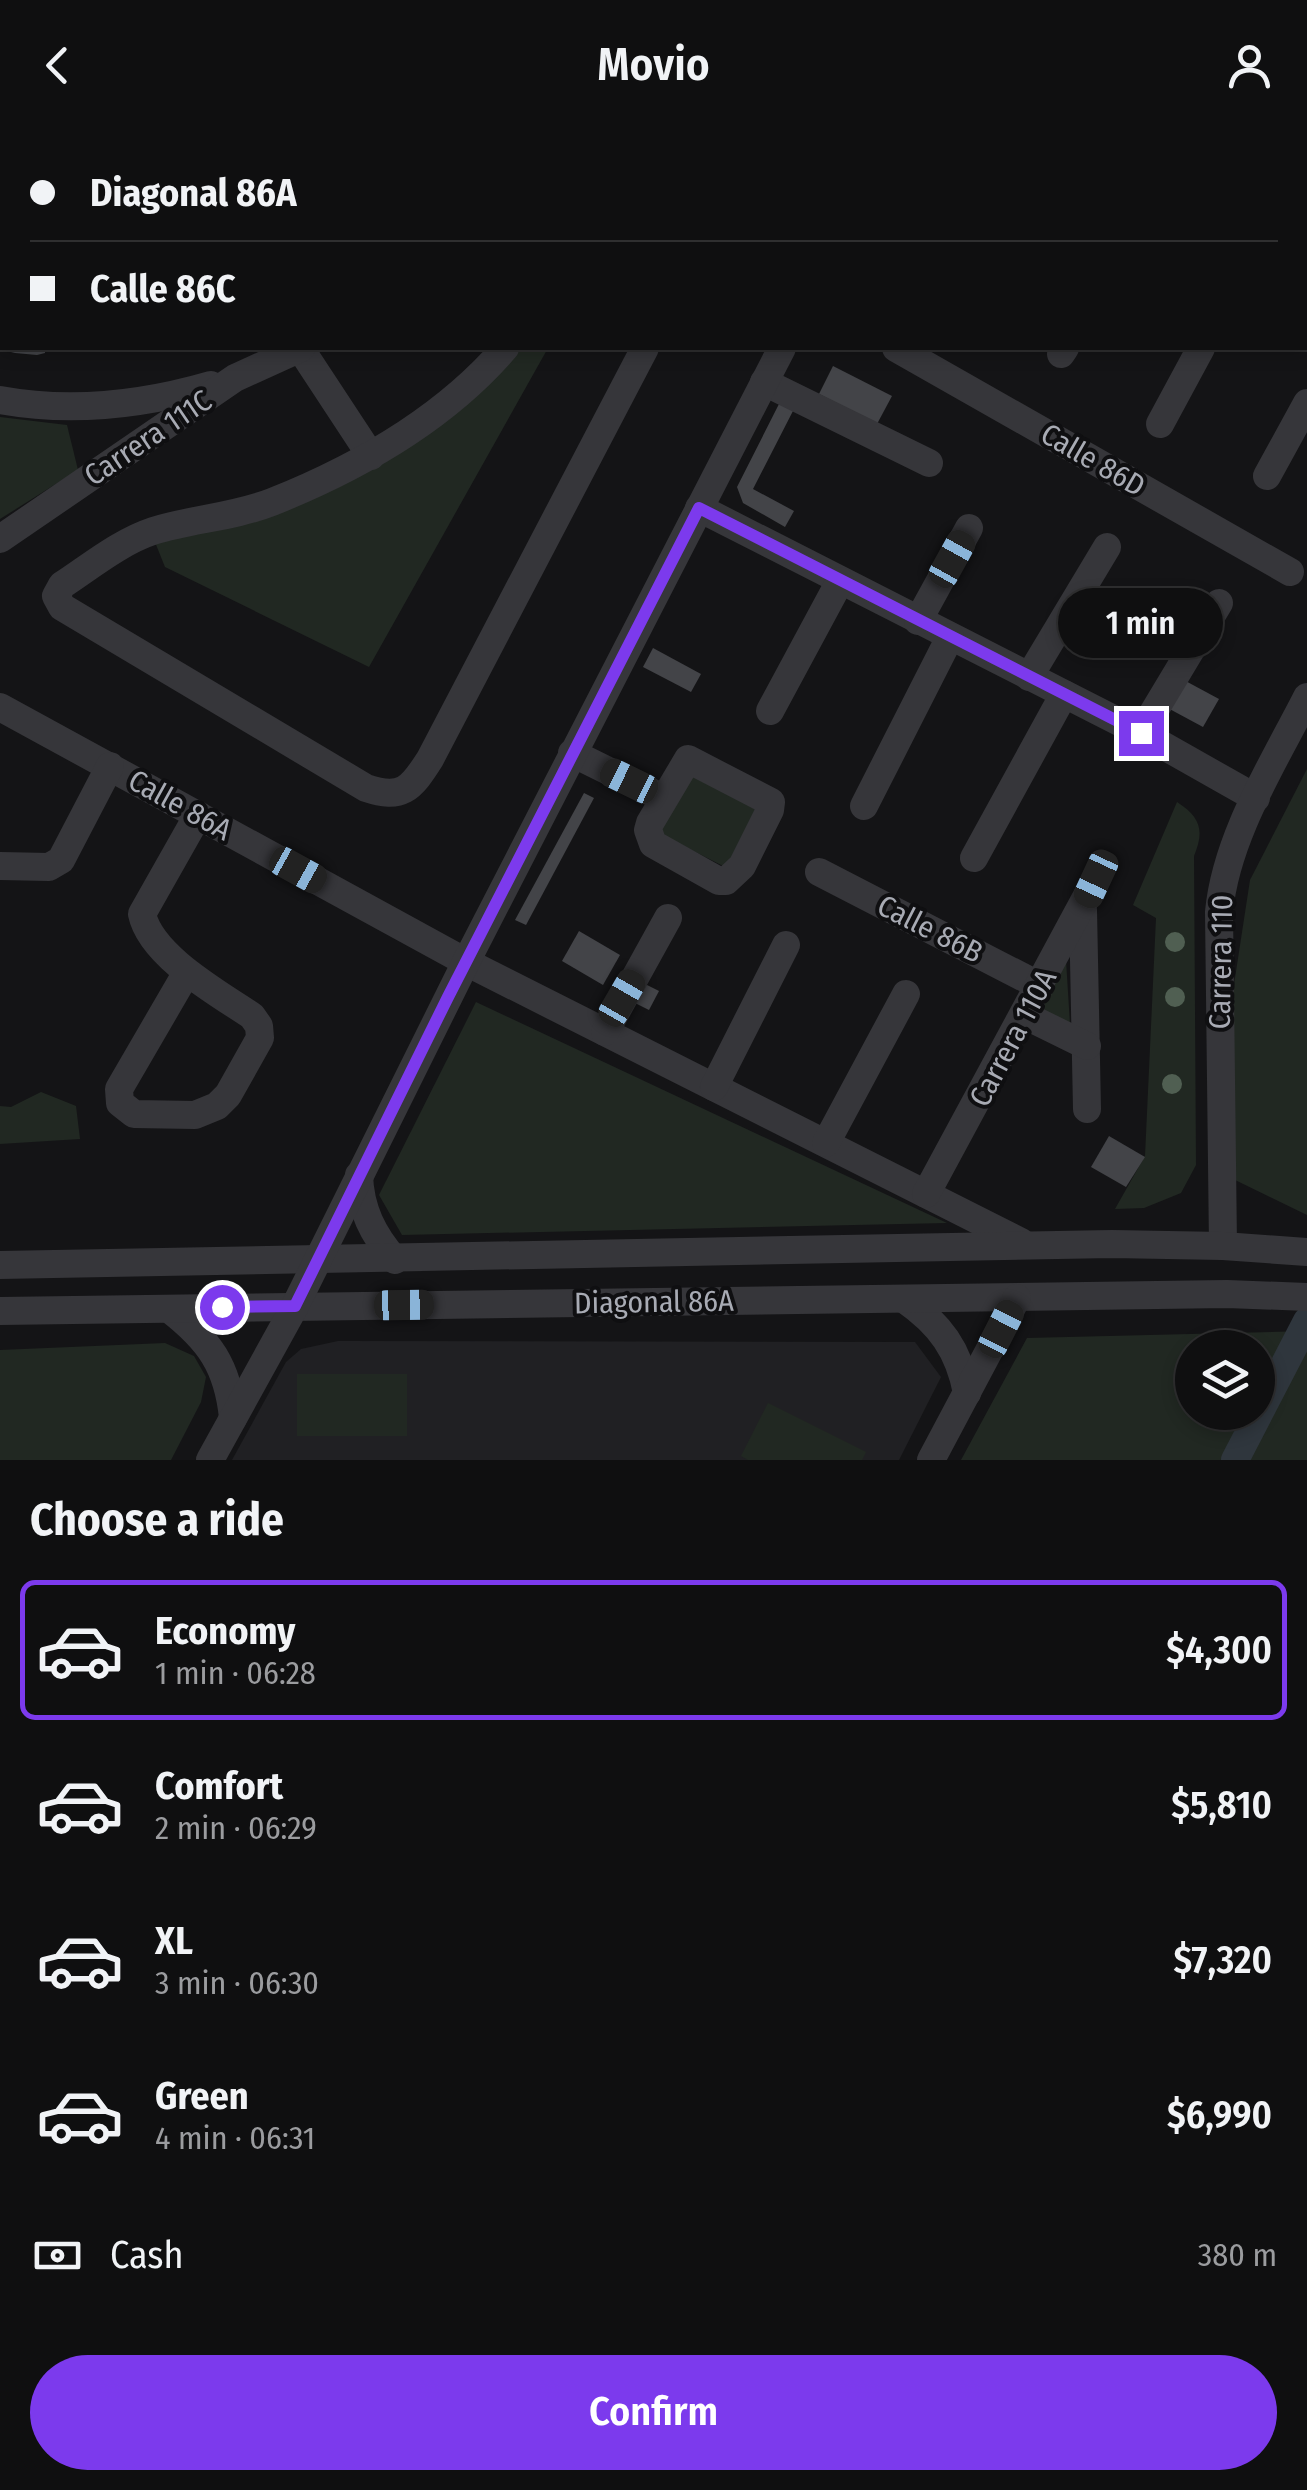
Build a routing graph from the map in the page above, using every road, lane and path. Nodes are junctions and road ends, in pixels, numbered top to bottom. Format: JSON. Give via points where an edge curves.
{"nodes":[{"id":1,"x":296,"y":350,"type":"edge"},
{"id":2,"x":301,"y":350,"type":"edge"},
{"id":3,"x":503,"y":350,"type":"edge"},
{"id":4,"x":645,"y":350,"type":"edge"},
{"id":5,"x":781,"y":350,"type":"edge"},
{"id":6,"x":900,"y":350,"type":"edge"},
{"id":7,"x":1200,"y":350,"type":"edge"},
{"id":8,"x":235,"y":378,"type":"junction"},
{"id":9,"x":764,"y":382,"type":"junction"},
{"id":10,"x":0,"y":400,"type":"edge"},
{"id":11,"x":1307,"y":404,"type":"edge"},
{"id":12,"x":1160,"y":424,"type":"dead end"},
{"id":13,"x":371,"y":456,"type":"junction"},
{"id":14,"x":929,"y":464,"type":"dead end"},
{"id":15,"x":1267,"y":476,"type":"dead end"},
{"id":16,"x":699,"y":508,"type":"junction"},
{"id":17,"x":969,"y":528,"type":"dead end"},
{"id":18,"x":0,"y":539,"type":"edge"},
{"id":19,"x":1108,"y":548,"type":"dead end"},
{"id":20,"x":1290,"y":572,"type":"dead end"},
{"id":21,"x":840,"y":581,"type":"junction"},
{"id":22,"x":1219,"y":603,"type":"dead end"},
{"id":23,"x":918,"y":621,"type":"junction"},
{"id":24,"x":950,"y":637,"type":"junction"},
{"id":25,"x":1030,"y":677,"type":"junction"},
{"id":26,"x":1064,"y":694,"type":"junction"},
{"id":27,"x":1307,"y":698,"type":"edge"},
{"id":28,"x":0,"y":707,"type":"edge"},
{"id":29,"x":770,"y":712,"type":"dead end"},
{"id":30,"x":1141,"y":733,"type":"junction"},
{"id":31,"x":572,"y":754,"type":"junction"},
{"id":32,"x":110,"y":766,"type":"junction"},
{"id":33,"x":663,"y":798,"type":"junction"},
{"id":34,"x":1256,"y":798,"type":"junction"},
{"id":35,"x":864,"y":806,"type":"dead end"},
{"id":36,"x":198,"y":815,"type":"junction"},
{"id":37,"x":974,"y":858,"type":"dead end"},
{"id":38,"x":0,"y":866,"type":"edge"},
{"id":39,"x":819,"y":872,"type":"dead end"},
{"id":40,"x":1096,"y":879,"type":"dead end"},
{"id":41,"x":1083,"y":907,"type":"junction"},
{"id":42,"x":668,"y":918,"type":"dead end"},
{"id":43,"x":786,"y":945,"type":"dead end"},
{"id":44,"x":466,"y":962,"type":"junction"},
{"id":45,"x":187,"y":972,"type":"junction"},
{"id":46,"x":1040,"y":986,"type":"junction"},
{"id":47,"x":906,"y":994,"type":"dead end"},
{"id":48,"x":1024,"y":1016,"type":"junction"},
{"id":49,"x":605,"y":1032,"type":"junction"},
{"id":50,"x":1087,"y":1046,"type":"junction"},
{"id":51,"x":714,"y":1087,"type":"junction"},
{"id":52,"x":1087,"y":1109,"type":"dead end"},
{"id":53,"x":826,"y":1144,"type":"junction"},
{"id":54,"x":359,"y":1175,"type":"junction"},
{"id":55,"x":926,"y":1194,"type":"junction"},
{"id":56,"x":1028,"y":1245,"type":"junction"},
{"id":57,"x":1223,"y":1246,"type":"junction"},
{"id":58,"x":1301,"y":1252,"type":"edge"},
{"id":59,"x":395,"y":1260,"type":"junction"},
{"id":60,"x":315,"y":1262,"type":"junction"},
{"id":61,"x":0,"y":1265,"type":"edge"},
{"id":62,"x":1307,"y":1296,"type":"edge"},
{"id":63,"x":1017,"y":1298,"type":"junction"},
{"id":64,"x":904,"y":1299,"type":"junction"},
{"id":65,"x":295,"y":1306,"type":"junction"},
{"id":66,"x":168,"y":1308,"type":"junction"},
{"id":67,"x":0,"y":1311,"type":"edge"},
{"id":68,"x":966,"y":1393,"type":"junction"},
{"id":69,"x":233,"y":1418,"type":"junction"},
{"id":70,"x":210,"y":1460,"type":"edge"},
{"id":71,"x":931,"y":1460,"type":"edge"}],
"edges":[{"from":1,"to":8,"type":"street","name":"Carrera 111C"},
{"from":2,"to":13,"type":"street"},
{"from":3,"to":13,"type":"street","via":[[438,410]]},
{"from":4,"to":13,"type":"street","via":[[430,759],[403,792],[366,788],[62,608],[56,596],[62,585],[131,540],[268,504]]},
{"from":5,"to":9,"type":"street"},
{"from":6,"to":20,"type":"street","name":"Calle 86D"},
{"from":7,"to":12,"type":"street"},
{"from":8,"to":10,"type":"street","via":[[167,398],[96,407]]},
{"from":8,"to":18,"type":"street","name":"Carrera 111C"},
{"from":9,"to":14,"type":"street"},
{"from":9,"to":16,"type":"street"},
{"from":11,"to":15,"type":"street"},
{"from":16,"to":21,"type":"street"},
{"from":16,"to":31,"type":"street"},
{"from":17,"to":23,"type":"street"},
{"from":19,"to":25,"type":"street"},
{"from":21,"to":23,"type":"street"},
{"from":21,"to":29,"type":"street"},
{"from":22,"to":30,"type":"street"},
{"from":23,"to":24,"type":"street"},
{"from":24,"to":25,"type":"street"},
{"from":24,"to":35,"type":"street"},
{"from":25,"to":26,"type":"street"},
{"from":26,"to":30,"type":"street"},
{"from":26,"to":37,"type":"street"},
{"from":27,"to":34,"type":"street","name":"Carrera 110"},
{"from":28,"to":32,"type":"street","name":"Calle 86A"},
{"from":30,"to":34,"type":"street"},
{"from":31,"to":33,"type":"street"},
{"from":31,"to":44,"type":"street"},
{"from":32,"to":36,"type":"street","name":"Calle 86A"},
{"from":32,"to":38,"type":"street","via":[[61,860],[49,867]]},
{"from":33,"to":33,"type":"street","via":[[688,759],[772,805],[742,866],[726,881],[654,844],[648,830]]},
{"from":34,"to":57,"type":"street","name":"Carrera 110","via":[[1222,883],[1218,912]]},
{"from":36,"to":44,"type":"street","name":"Calle 86A"},
{"from":36,"to":45,"type":"street","via":[[142,914],[145,929]]},
{"from":39,"to":46,"type":"street","name":"Calle 86B"},
{"from":40,"to":41,"type":"street","name":"Carrera 110A"},
{"from":41,"to":46,"type":"street","name":"Carrera 110A"},
{"from":41,"to":50,"type":"street"},
{"from":42,"to":49,"type":"street"},
{"from":43,"to":51,"type":"street"},
{"from":44,"to":49,"type":"street","name":"Diagonal 86A"},
{"from":44,"to":54,"type":"street"},
{"from":45,"to":45,"type":"street","via":[[119,1089],[120,1103],[134,1114],[195,1115],[217,1106],[260,1038],[252,1016]]},
{"from":46,"to":48,"type":"street","name":"Carrera 110A"},
{"from":47,"to":53,"type":"street"},
{"from":48,"to":50,"type":"street"},
{"from":48,"to":55,"type":"street","name":"Carrera 110A"},
{"from":49,"to":51,"type":"street","name":"Diagonal 86A"},
{"from":50,"to":52,"type":"street"},
{"from":51,"to":53,"type":"street","name":"Diagonal 86A"},
{"from":53,"to":55,"type":"street","name":"Diagonal 86A"},
{"from":54,"to":59,"type":"street","via":[[364,1210]]},
{"from":54,"to":60,"type":"street"},
{"from":55,"to":56,"type":"street","name":"Diagonal 86A"},
{"from":56,"to":57,"type":"street","name":"Diagonal 86A"},
{"from":56,"to":59,"type":"street","name":"Diagonal 86A"},
{"from":57,"to":58,"type":"street","name":"Diagonal 86A"},
{"from":59,"to":60,"type":"street","name":"Diagonal 86A"},
{"from":60,"to":61,"type":"street","name":"Diagonal 86A"},
{"from":60,"to":65,"type":"street"},
{"from":62,"to":63,"type":"street","name":"Diagonal 86A"},
{"from":63,"to":64,"type":"street","name":"Diagonal 86A"},
{"from":63,"to":68,"type":"street"},
{"from":64,"to":65,"type":"street","name":"Diagonal 86A"},
{"from":64,"to":68,"type":"street","via":[[948,1338]]},
{"from":65,"to":66,"type":"street","name":"Diagonal 86A"},
{"from":65,"to":69,"type":"street"},
{"from":66,"to":67,"type":"street","name":"Diagonal 86A"},
{"from":66,"to":69,"type":"street","via":[[216,1355]]},
{"from":68,"to":71,"type":"street"},
{"from":69,"to":70,"type":"street"}]}
